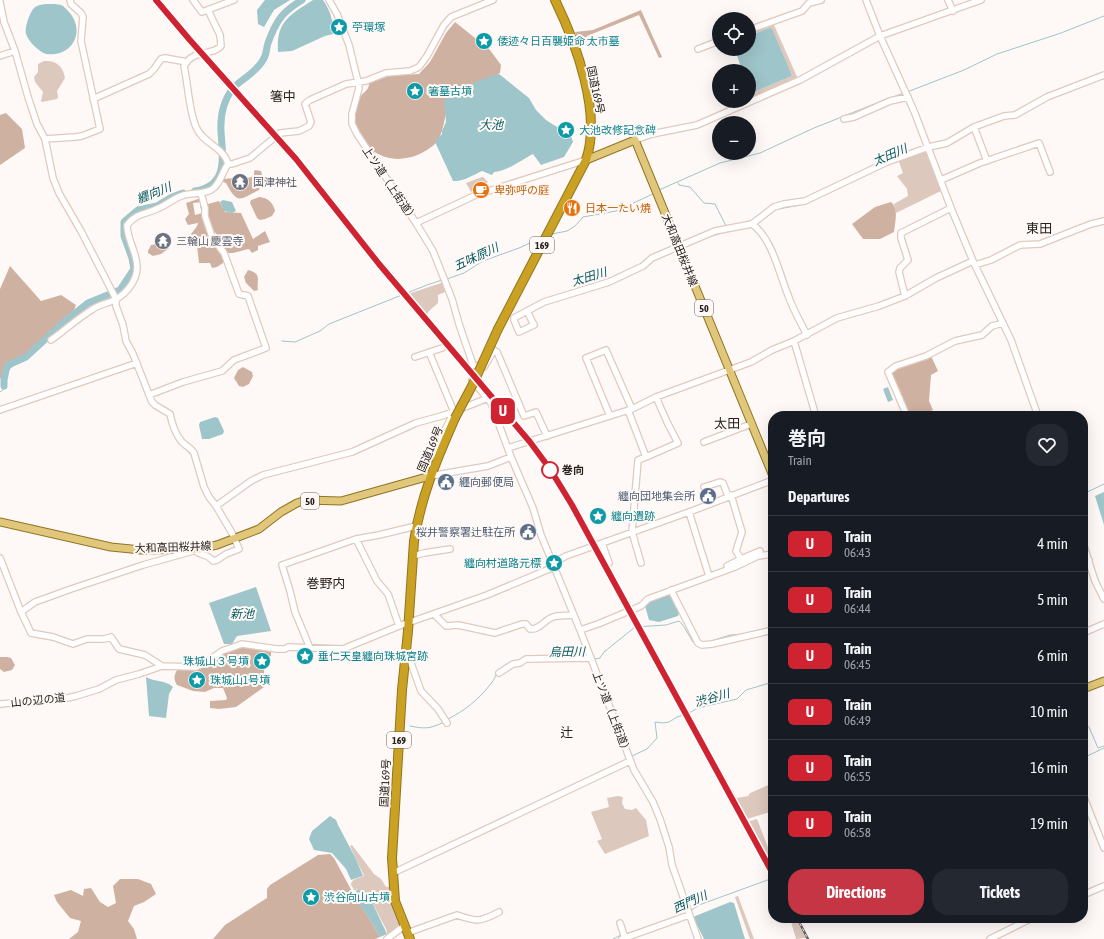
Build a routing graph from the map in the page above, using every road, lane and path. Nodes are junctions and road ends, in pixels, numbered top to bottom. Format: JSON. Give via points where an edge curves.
{"nodes":[{"id":1,"x":70,"y":0,"type":"edge"},
{"id":2,"x":192,"y":0,"type":"edge"},
{"id":3,"x":234,"y":0,"type":"edge"},
{"id":4,"x":329,"y":0,"type":"edge"},
{"id":5,"x":493,"y":0,"type":"edge"},
{"id":6,"x":556,"y":0,"type":"edge"},
{"id":7,"x":562,"y":0,"type":"edge"},
{"id":8,"x":821,"y":0,"type":"edge"},
{"id":9,"x":866,"y":0,"type":"edge"},
{"id":10,"x":948,"y":0,"type":"edge"},
{"id":11,"x":981,"y":0,"type":"edge"},
{"id":12,"x":0,"y":2,"type":"edge"},
{"id":13,"x":208,"y":10,"type":"junction"},
{"id":14,"x":953,"y":11,"type":"junction"},
{"id":15,"x":756,"y":27,"type":"edge"},
{"id":16,"x":570,"y":31,"type":"junction"},
{"id":17,"x":880,"y":36,"type":"junction"},
{"id":18,"x":712,"y":44,"type":"edge"},
{"id":19,"x":698,"y":50,"type":"dead end"},
{"id":20,"x":15,"y":51,"type":"junction"},
{"id":21,"x":0,"y":56,"type":"edge"},
{"id":22,"x":187,"y":62,"type":"junction"},
{"id":23,"x":1104,"y":75,"type":"edge"},
{"id":24,"x":358,"y":82,"type":"junction"},
{"id":25,"x":908,"y":96,"type":"junction"},
{"id":26,"x":94,"y":99,"type":"junction"},
{"id":27,"x":844,"y":119,"type":"dead end"},
{"id":28,"x":974,"y":127,"type":"junction"},
{"id":29,"x":45,"y":139,"type":"junction"},
{"id":30,"x":635,"y":140,"type":"junction"},
{"id":31,"x":929,"y":147,"type":"junction"},
{"id":32,"x":586,"y":160,"type":"junction"},
{"id":33,"x":987,"y":160,"type":"junction"},
{"id":34,"x":228,"y":164,"type":"junction"},
{"id":35,"x":574,"y":164,"type":"junction"},
{"id":36,"x":1050,"y":172,"type":"dead end"},
{"id":37,"x":578,"y":175,"type":"junction"},
{"id":38,"x":941,"y":180,"type":"junction"},
{"id":39,"x":201,"y":193,"type":"junction"},
{"id":40,"x":951,"y":208,"type":"junction"},
{"id":41,"x":1104,"y":221,"type":"edge"},
{"id":42,"x":416,"y":223,"type":"junction"},
{"id":43,"x":752,"y":224,"type":"junction"},
{"id":44,"x":679,"y":247,"type":"junction"},
{"id":45,"x":974,"y":263,"type":"junction"},
{"id":46,"x":114,"y":296,"type":"junction"},
{"id":47,"x":905,"y":296,"type":"junction"},
{"id":48,"x":527,"y":311,"type":"dead end"},
{"id":49,"x":1003,"y":323,"type":"junction"},
{"id":50,"x":807,"y":335,"type":"junction"},
{"id":51,"x":51,"y":340,"type":"dead end"},
{"id":52,"x":794,"y":341,"type":"junction"},
{"id":53,"x":442,"y":348,"type":"dead end"},
{"id":54,"x":429,"y":352,"type":"junction"},
{"id":55,"x":415,"y":357,"type":"dead end"},
{"id":56,"x":136,"y":363,"type":"junction"},
{"id":57,"x":729,"y":371,"type":"junction"},
{"id":58,"x":472,"y":379,"type":"dead end"},
{"id":59,"x":149,"y":395,"type":"junction"},
{"id":60,"x":656,"y":397,"type":"junction"},
{"id":61,"x":488,"y":398,"type":"junction"},
{"id":62,"x":630,"y":409,"type":"junction"},
{"id":63,"x":0,"y":410,"type":"edge"},
{"id":64,"x":815,"y":411,"type":"edge"},
{"id":65,"x":905,"y":411,"type":"edge"},
{"id":66,"x":1036,"y":411,"type":"edge"},
{"id":67,"x":454,"y":415,"type":"junction"},
{"id":68,"x":610,"y":416,"type":"junction"},
{"id":69,"x":751,"y":424,"type":"junction"},
{"id":70,"x":547,"y":436,"type":"junction"},
{"id":71,"x":704,"y":442,"type":"dead end"},
{"id":72,"x":508,"y":448,"type":"junction"},
{"id":73,"x":511,"y":457,"type":"junction"},
{"id":74,"x":646,"y":457,"type":"junction"},
{"id":75,"x":768,"y":464,"type":"edge"},
{"id":76,"x":430,"y":476,"type":"junction"},
{"id":77,"x":768,"y":482,"type":"edge"},
{"id":78,"x":704,"y":487,"type":"dead end"},
{"id":79,"x":729,"y":496,"type":"junction"},
{"id":80,"x":216,"y":506,"type":"junction"},
{"id":81,"x":689,"y":512,"type":"junction"},
{"id":82,"x":0,"y":522,"type":"edge"},
{"id":83,"x":416,"y":526,"type":"junction"},
{"id":84,"x":632,"y":532,"type":"junction"},
{"id":85,"x":235,"y":539,"type":"junction"},
{"id":86,"x":356,"y":539,"type":"junction"},
{"id":87,"x":602,"y":543,"type":"junction"},
{"id":88,"x":450,"y":549,"type":"dead end"},
{"id":89,"x":197,"y":550,"type":"junction"},
{"id":90,"x":760,"y":551,"type":"dead end"},
{"id":91,"x":768,"y":555,"type":"edge"},
{"id":92,"x":413,"y":556,"type":"junction"},
{"id":93,"x":1088,"y":557,"type":"edge"},
{"id":94,"x":0,"y":558,"type":"edge"},
{"id":95,"x":741,"y":560,"type":"junction"},
{"id":96,"x":1089,"y":560,"type":"joint"},
{"id":97,"x":609,"y":563,"type":"dead end"},
{"id":98,"x":641,"y":563,"type":"dead end"},
{"id":99,"x":554,"y":565,"type":"junction"},
{"id":100,"x":709,"y":575,"type":"junction"},
{"id":101,"x":671,"y":590,"type":"junction"},
{"id":102,"x":1104,"y":599,"type":"edge"},
{"id":103,"x":21,"y":612,"type":"junction"},
{"id":104,"x":434,"y":614,"type":"junction"},
{"id":105,"x":573,"y":615,"type":"junction"},
{"id":106,"x":409,"y":623,"type":"junction"},
{"id":107,"x":1104,"y":624,"type":"edge"},
{"id":108,"x":399,"y":626,"type":"junction"},
{"id":109,"x":580,"y":630,"type":"junction"},
{"id":110,"x":768,"y":631,"type":"edge"},
{"id":111,"x":1088,"y":631,"type":"edge"},
{"id":112,"x":310,"y":648,"type":"junction"},
{"id":113,"x":406,"y":655,"type":"junction"},
{"id":114,"x":591,"y":658,"type":"junction"},
{"id":115,"x":162,"y":666,"type":"junction"},
{"id":116,"x":499,"y":673,"type":"dead end"},
{"id":117,"x":1104,"y":681,"type":"edge"},
{"id":118,"x":1088,"y":687,"type":"edge"},
{"id":119,"x":0,"y":704,"type":"edge"},
{"id":120,"x":447,"y":723,"type":"dead end"},
{"id":121,"x":630,"y":762,"type":"junction"},
{"id":122,"x":1088,"y":808,"type":"edge"},
{"id":123,"x":1104,"y":848,"type":"edge"},
{"id":124,"x":393,"y":873,"type":"junction"},
{"id":125,"x":1104,"y":886,"type":"edge"},
{"id":126,"x":1088,"y":893,"type":"edge"},
{"id":127,"x":499,"y":912,"type":"dead end"},
{"id":128,"x":688,"y":913,"type":"junction"},
{"id":129,"x":620,"y":923,"type":"dead end"},
{"id":130,"x":1022,"y":923,"type":"edge"},
{"id":131,"x":407,"y":933,"type":"edge"},
{"id":132,"x":624,"y":936,"type":"edge"},
{"id":133,"x":387,"y":939,"type":"edge"},
{"id":134,"x":698,"y":939,"type":"edge"},
{"id":135,"x":990,"y":939,"type":"edge"}],
"edges":[{"from":1,"to":26,"type":"street","via":[[82,17],[81,41]]},
{"from":2,"to":13,"type":"street","via":[[202,12]]},
{"from":3,"to":13,"type":"street"},
{"from":4,"to":24,"type":"street","name":"上ツ道（上街道）","via":[[349,45]]},
{"from":5,"to":24,"type":"street","via":[[452,16],[419,68],[386,73],[371,80]]},
{"from":6,"to":16,"type":"highway","name":"国道169号","number":"169"},
{"from":7,"to":16,"type":"highway","number":"169"},
{"from":8,"to":15,"type":"street","via":[[809,3],[802,11]]},
{"from":9,"to":17,"type":"street"},
{"from":10,"to":14,"type":"street"},
{"from":11,"to":14,"type":"street"},
{"from":12,"to":20,"type":"street","via":[[4,22]]},
{"from":13,"to":22,"type":"street","via":[[220,35],[221,46],[218,49],[194,54]]},
{"from":14,"to":17,"type":"street"},
{"from":16,"to":32,"type":"highway","name":"国道169号","number":"169","via":[[591,110],[591,141]]},
{"from":17,"to":25,"type":"street"},
{"from":17,"to":30,"type":"street","via":[[800,80],[697,125]]},
{"from":18,"to":19,"type":"street"},
{"from":20,"to":21,"type":"street"},
{"from":20,"to":29,"type":"street","via":[[37,124]]},
{"from":22,"to":26,"type":"street","via":[[161,59],[149,74]]},
{"from":22,"to":34,"type":"street","via":[[184,66],[196,127],[222,154]]},
{"from":23,"to":28,"type":"street","via":[[1047,97],[1015,115],[1004,116]]},
{"from":24,"to":34,"type":"street","via":[[346,84],[307,102],[305,107],[311,122],[309,126],[299,131],[280,133],[250,158]]},
{"from":24,"to":42,"type":"street","name":"上ツ道（上街道）","via":[[352,124]]},
{"from":25,"to":27,"type":"street"},
{"from":25,"to":31,"type":"street"},
{"from":26,"to":29,"type":"street","via":[[100,129],[78,136]]},
{"from":28,"to":31,"type":"street","via":[[947,143]]},
{"from":28,"to":33,"type":"street"},
{"from":29,"to":46,"type":"street","via":[[59,194]]},
{"from":30,"to":32,"type":"main road"},
{"from":30,"to":44,"type":"main road","name":"大和高田桜井線","number":"50"},
{"from":31,"to":38,"type":"street"},
{"from":31,"to":43,"type":"street","via":[[886,162],[805,201],[774,207]]},
{"from":32,"to":35,"type":"street"},
{"from":32,"to":37,"type":"highway","name":"国道169号","number":"169"},
{"from":33,"to":36,"type":"street","via":[[1039,143]]},
{"from":33,"to":38,"type":"street"},
{"from":34,"to":39,"type":"street","via":[[214,188]]},
{"from":35,"to":37,"type":"street","via":[[578,166]]},
{"from":35,"to":42,"type":"street","via":[[476,195]]},
{"from":37,"to":67,"type":"highway","name":"国道169号","number":"169","bridge":true,"via":[[498,329],[473,384]]},
{"from":38,"to":40,"type":"street"},
{"from":39,"to":46,"type":"street","via":[[172,200],[159,208],[136,216],[127,225],[137,267],[128,289],[123,295]]},
{"from":39,"to":59,"type":"street","via":[[205,208],[204,216],[212,237],[224,253],[239,294],[248,296],[266,348],[234,360],[222,371]]},
{"from":40,"to":45,"type":"street"},
{"from":40,"to":47,"type":"street","via":[[901,233],[908,260],[899,272]]},
{"from":41,"to":45,"type":"street","via":[[1040,244],[1020,246],[992,260]]},
{"from":42,"to":70,"type":"street","name":"上ツ道（上街道）","via":[[433,251],[452,299],[473,365],[484,367],[494,350],[497,352],[524,416],[536,412]]},
{"from":43,"to":44,"type":"street","via":[[715,231]]},
{"from":43,"to":50,"type":"street","via":[[762,233]]},
{"from":44,"to":48,"type":"street","via":[[652,258],[644,266],[609,282],[544,302]]},
{"from":44,"to":57,"type":"main road","name":"大和高田桜井線","number":"50"},
{"from":45,"to":47,"type":"street","via":[[936,278]]},
{"from":45,"to":49,"type":"street"},
{"from":46,"to":51,"type":"street","via":[[93,308]]},
{"from":46,"to":56,"type":"street","via":[[126,341]]},
{"from":47,"to":50,"type":"street","via":[[837,318]]},
{"from":49,"to":65,"type":"street","via":[[992,326],[982,335],[955,341],[926,356],[896,366],[888,372]]},
{"from":49,"to":66,"type":"street"},
{"from":50,"to":52,"type":"street"},
{"from":52,"to":57,"type":"street"},
{"from":52,"to":64,"type":"street"},
{"from":53,"to":54,"type":"street"},
{"from":54,"to":55,"type":"street"},
{"from":54,"to":67,"type":"street"},
{"from":56,"to":59,"type":"street"},
{"from":56,"to":63,"type":"street"},
{"from":57,"to":60,"type":"street"},
{"from":57,"to":69,"type":"main road","name":"大和高田桜井線","number":"50"},
{"from":58,"to":61,"type":"street","name":"上ツ道（上街道）"},
{"from":59,"to":80,"type":"street","via":[[155,405],[170,414],[178,438],[192,449],[204,487]]},
{"from":60,"to":62,"type":"street"},
{"from":60,"to":74,"type":"street","via":[[678,443]]},
{"from":61,"to":67,"type":"street"},
{"from":61,"to":72,"type":"street","name":"上ツ道（上街道）"},
{"from":62,"to":68,"type":"street"},
{"from":62,"to":68,"type":"street","via":[[606,350],[586,358]]},
{"from":62,"to":74,"type":"street"},
{"from":67,"to":76,"type":"highway","name":"国道169号","number":"169"},
{"from":67,"to":80,"type":"street","via":[[416,423],[352,452],[263,475]]},
{"from":68,"to":70,"type":"street"},
{"from":69,"to":71,"type":"street"},
{"from":69,"to":75,"type":"main road","name":"大和高田桜井線","number":"50"},
{"from":70,"to":72,"type":"street"},
{"from":72,"to":73,"type":"street","name":"上ツ道（上街道）"},
{"from":73,"to":76,"type":"street","via":[[488,466]]},
{"from":73,"to":99,"type":"street","name":"上ツ道（上街道）"},
{"from":74,"to":84,"type":"street","via":[[638,460]]},
{"from":76,"to":83,"type":"highway","name":"国道169号","number":"169"},
{"from":76,"to":85,"type":"main road","name":"大和高田桜井線","number":"50","via":[[341,501],[306,500],[281,512],[260,529]]},
{"from":77,"to":79,"type":"street"},
{"from":78,"to":79,"type":"street","via":[[723,483]]},
{"from":79,"to":81,"type":"street"},
{"from":79,"to":95,"type":"street","via":[[742,532],[736,551]]},
{"from":80,"to":85,"type":"street"},
{"from":81,"to":84,"type":"street"},
{"from":81,"to":100,"type":"street"},
{"from":82,"to":89,"type":"main road","name":"大和高田桜井線","number":"50","via":[[111,547]]},
{"from":83,"to":86,"type":"street"},
{"from":83,"to":92,"type":"highway","name":"国道169号","number":"169"},
{"from":84,"to":87,"type":"street"},
{"from":84,"to":98,"type":"street"},
{"from":85,"to":89,"type":"main road","name":"大和高田桜井線","number":"50"},
{"from":85,"to":89,"type":"street","via":[[239,549],[217,560],[213,561],[209,556],[200,555]]},
{"from":86,"to":108,"type":"street","via":[[377,581],[388,594]]},
{"from":86,"to":112,"type":"street","via":[[282,565],[295,612]]},
{"from":87,"to":97,"type":"street"},
{"from":87,"to":99,"type":"street","via":[[566,556]]},
{"from":88,"to":92,"type":"street"},
{"from":89,"to":103,"type":"street","via":[[71,589],[35,602]]},
{"from":90,"to":95,"type":"street"},
{"from":91,"to":100,"type":"street"},
{"from":92,"to":106,"type":"highway","name":"国道169号","number":"169"},
{"from":93,"to":96,"type":"street"},
{"from":94,"to":103,"type":"street"},
{"from":95,"to":100,"type":"street"},
{"from":96,"to":102,"type":"street"},
{"from":99,"to":104,"type":"street","via":[[487,595]]},
{"from":99,"to":105,"type":"street","name":"上ツ道（上街道）"},
{"from":100,"to":101,"type":"street"},
{"from":101,"to":109,"type":"street","via":[[648,599],[641,606]]},
{"from":101,"to":110,"type":"street","via":[[698,643],[702,645]]},
{"from":103,"to":115,"type":"street","via":[[31,633],[72,644],[87,639],[111,638],[119,649],[145,655]]},
{"from":104,"to":105,"type":"street","via":[[446,626],[458,625],[494,633],[522,624],[533,629],[552,618]]},
{"from":104,"to":106,"type":"street"},
{"from":105,"to":109,"type":"street","name":"上ツ道（上街道）"},
{"from":106,"to":108,"type":"street"},
{"from":106,"to":113,"type":"highway","name":"国道169号","number":"169"},
{"from":107,"to":111,"type":"street"},
{"from":108,"to":112,"type":"street","via":[[343,649]]},
{"from":109,"to":114,"type":"street","name":"上ツ道（上街道）"},
{"from":112,"to":115,"type":"street","via":[[277,649],[242,644],[222,651],[196,666]]},
{"from":113,"to":120,"type":"street","via":[[421,691]]},
{"from":113,"to":124,"type":"highway","name":"国道169号","number":"169","via":[[395,805]]},
{"from":114,"to":116,"type":"street","via":[[526,659]]},
{"from":114,"to":121,"type":"street","name":"上ツ道（上街道）"},
{"from":115,"to":119,"type":"street","name":"山の辺の道","via":[[76,696]]},
{"from":117,"to":118,"type":"main road"},
{"from":121,"to":124,"type":"street"},
{"from":121,"to":128,"type":"street","name":"上ツ道（上街道）","via":[[660,819]]},
{"from":122,"to":123,"type":"street"},
{"from":124,"to":131,"type":"highway","name":"国道169号","number":"169","via":[[395,901]]},
{"from":125,"to":126,"type":"street"},
{"from":127,"to":131,"type":"street","via":[[479,920],[457,915]]},
{"from":128,"to":132,"type":"street"},
{"from":128,"to":134,"type":"street","name":"上ツ道（上街道）"},
{"from":129,"to":132,"type":"street"},
{"from":130,"to":135,"type":"street"},
{"from":131,"to":133,"type":"street"}]}
